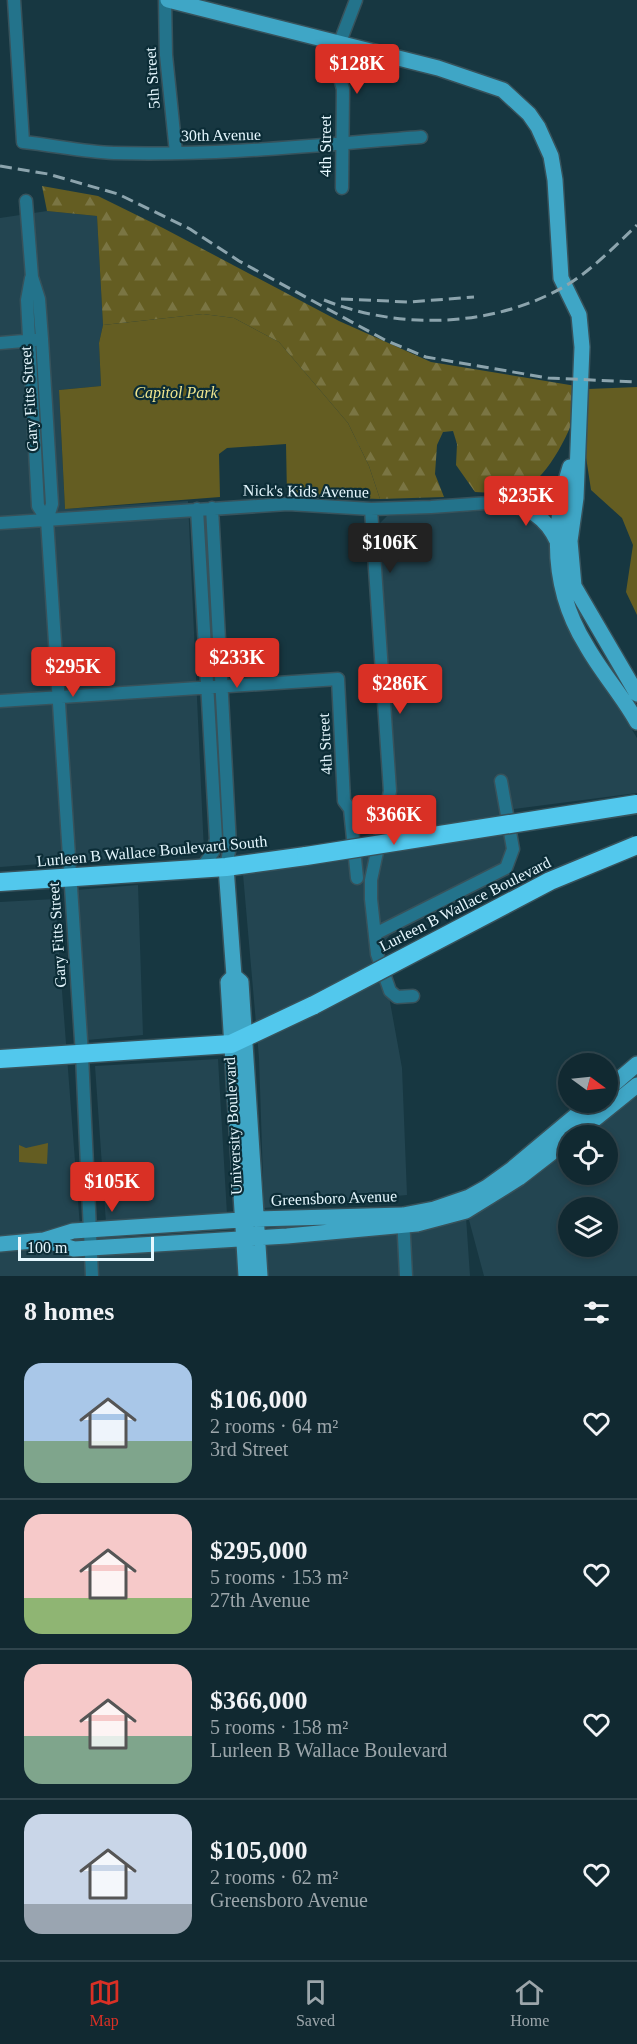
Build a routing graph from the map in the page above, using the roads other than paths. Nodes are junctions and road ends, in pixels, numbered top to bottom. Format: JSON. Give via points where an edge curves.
{"nodes":[{"id":1,"x":14,"y":0,"type":"edge"},
{"id":2,"x":167,"y":0,"type":"edge"},
{"id":3,"x":356,"y":0,"type":"edge"},
{"id":4,"x":340,"y":42,"type":"junction"},
{"id":5,"x":421,"y":137,"type":"dead end"},
{"id":6,"x":340,"y":144,"type":"junction"},
{"id":7,"x":176,"y":153,"type":"junction"},
{"id":8,"x":342,"y":188,"type":"dead end"},
{"id":9,"x":26,"y":201,"type":"dead end"},
{"id":10,"x":32,"y":277,"type":"junction"},
{"id":11,"x":42,"y":339,"type":"junction"},
{"id":12,"x":28,"y":340,"type":"junction"},
{"id":13,"x":0,"y":343,"type":"edge"},
{"id":14,"x":570,"y":497,"type":"junction"},
{"id":15,"x":503,"y":502,"type":"junction"},
{"id":16,"x":212,"y":508,"type":"junction"},
{"id":17,"x":371,"y":508,"type":"junction"},
{"id":18,"x":197,"y":509,"type":"junction"},
{"id":19,"x":47,"y":520,"type":"junction"},
{"id":20,"x":0,"y":522,"type":"edge"},
{"id":21,"x":557,"y":541,"type":"junction"},
{"id":22,"x":222,"y":686,"type":"junction"},
{"id":23,"x":206,"y":687,"type":"junction"},
{"id":24,"x":637,"y":694,"type":"edge"},
{"id":25,"x":58,"y":697,"type":"junction"},
{"id":26,"x":0,"y":701,"type":"edge"},
{"id":27,"x":637,"y":722,"type":"edge"},
{"id":28,"x":501,"y":781,"type":"dead end"},
{"id":29,"x":637,"y":804,"type":"edge"},
{"id":30,"x":230,"y":837,"type":"junction"},
{"id":31,"x":216,"y":839,"type":"junction"},
{"id":32,"x":637,"y":845,"type":"edge"},
{"id":33,"x":226,"y":867,"type":"junction"},
{"id":34,"x":201,"y":869,"type":"junction"},
{"id":35,"x":69,"y":878,"type":"junction"},
{"id":36,"x":357,"y":878,"type":"dead end"},
{"id":37,"x":0,"y":882,"type":"edge"},
{"id":38,"x":375,"y":934,"type":"junction"},
{"id":39,"x":413,"y":996,"type":"dead end"},
{"id":40,"x":239,"y":1042,"type":"junction"},
{"id":41,"x":82,"y":1055,"type":"junction"},
{"id":42,"x":0,"y":1059,"type":"edge"},
{"id":43,"x":637,"y":1064,"type":"edge"},
{"id":44,"x":618,"y":1080,"type":"edge"},
{"id":45,"x":637,"y":1085,"type":"edge"},
{"id":46,"x":579,"y":1113,"type":"edge"},
{"id":47,"x":588,"y":1125,"type":"edge"},
{"id":48,"x":558,"y":1148,"type":"edge"},
{"id":49,"x":249,"y":1220,"type":"junction"},
{"id":50,"x":403,"y":1221,"type":"junction"},
{"id":51,"x":90,"y":1231,"type":"junction"},
{"id":52,"x":250,"y":1239,"type":"junction"},
{"id":53,"x":44,"y":1240,"type":"junction"},
{"id":54,"x":0,"y":1244,"type":"edge"},
{"id":55,"x":91,"y":1248,"type":"junction"},
{"id":56,"x":92,"y":1276,"type":"edge"},
{"id":57,"x":246,"y":1276,"type":"edge"},
{"id":58,"x":260,"y":1276,"type":"edge"},
{"id":59,"x":406,"y":1276,"type":"edge"}],
"edges":[{"from":1,"to":7,"type":"street","name":"30th Avenue","via":[[23,142],[112,153]]},
{"from":2,"to":4,"type":"main road"},
{"from":2,"to":7,"type":"street","name":"5th Street","via":[[166,55]]},
{"from":3,"to":4,"type":"street","name":"4th Street"},
{"from":4,"to":6,"type":"street","name":"4th Street"},
{"from":4,"to":14,"type":"main road","via":[[502,90],[538,126],[551,156],[555,180],[561,278],[579,315],[582,347]]},
{"from":5,"to":6,"type":"street","name":"30th Avenue"},
{"from":6,"to":7,"type":"street","name":"30th Avenue"},
{"from":6,"to":8,"type":"street","name":"4th Street"},
{"from":9,"to":10,"type":"street","name":"Gary Fitts Street"},
{"from":10,"to":11,"type":"street","name":"Gary Fitts Street","via":[[39,299]]},
{"from":10,"to":12,"type":"street","name":"Gary Fitts Street","via":[[27,300]]},
{"from":11,"to":12,"type":"street"},
{"from":11,"to":19,"type":"street","name":"Gary Fitts Street","via":[[52,504]]},
{"from":12,"to":13,"type":"street"},
{"from":12,"to":19,"type":"street","name":"Gary Fitts Street","via":[[38,506]]},
{"from":14,"to":15,"type":"street","name":"Nick's Kids Avenue"},
{"from":14,"to":21,"type":"main road"},
{"from":14,"to":24,"type":"main road","via":[[574,586]]},
{"from":15,"to":17,"type":"street","name":"Nick's Kids Avenue"},
{"from":15,"to":21,"type":"main road","via":[[533,512],[547,524]]},
{"from":16,"to":17,"type":"street","name":"Nick's Kids Avenue","via":[[288,504]]},
{"from":16,"to":18,"type":"street","name":"Nick's Kids Avenue"},
{"from":16,"to":22,"type":"street","name":"University Boulevard"},
{"from":17,"to":38,"type":"street","via":[[390,791],[371,880]]},
{"from":18,"to":19,"type":"street","name":"Nick's Kids Avenue"},
{"from":18,"to":23,"type":"street"},
{"from":19,"to":20,"type":"street","name":"Nick's Kids Avenue"},
{"from":19,"to":25,"type":"street","name":"Gary Fitts Street"},
{"from":21,"to":27,"type":"main road","via":[[562,593],[575,627]]},
{"from":22,"to":23,"type":"street"},
{"from":22,"to":30,"type":"street","name":"University Boulevard"},
{"from":22,"to":36,"type":"street","name":"4th Street","via":[[338,680],[344,801],[350,809]]},
{"from":23,"to":25,"type":"street"},
{"from":23,"to":31,"type":"street"},
{"from":25,"to":26,"type":"street"},
{"from":25,"to":35,"type":"street","name":"Gary Fitts Street"},
{"from":28,"to":38,"type":"street","via":[[513,849],[506,868]]},
{"from":29,"to":33,"type":"highway","name":"Lurleen B Wallace Boulevard South","bridge":true},
{"from":30,"to":31,"type":"street"},
{"from":30,"to":33,"type":"street","name":"University Boulevard"},
{"from":31,"to":34,"type":"street","via":[[213,852]]},
{"from":32,"to":40,"type":"highway","name":"Lurleen B Wallace Boulevard","bridge":true,"via":[[550,881]]},
{"from":33,"to":34,"type":"highway","name":"Lurleen B Wallace Boulevard South"},
{"from":33,"to":40,"type":"main road","name":"University Boulevard","via":[[234,976],[228,982]]},
{"from":34,"to":35,"type":"highway","name":"Lurleen B Wallace Boulevard South"},
{"from":35,"to":37,"type":"highway","name":"Lurleen B Wallace Boulevard South"},
{"from":35,"to":41,"type":"street","name":"Gary Fitts Street"},
{"from":38,"to":39,"type":"street","via":[[390,991],[397,997]]},
{"from":40,"to":41,"type":"highway"},
{"from":40,"to":49,"type":"main road","name":"University Boulevard"},
{"from":41,"to":42,"type":"highway"},
{"from":41,"to":51,"type":"street","name":"Gary Fitts Street"},
{"from":43,"to":44,"type":"main road"},
{"from":45,"to":47,"type":"main road"},
{"from":46,"to":50,"type":"main road","name":"Greensboro Avenue","via":[[487,1187]]},
{"from":48,"to":50,"type":"main road","name":"Greensboro Avenue","via":[[466,1211]]},
{"from":49,"to":50,"type":"main road","name":"Greensboro Avenue"},
{"from":49,"to":51,"type":"main road","name":"Greensboro Avenue"},
{"from":49,"to":52,"type":"main road","name":"University Boulevard"},
{"from":50,"to":52,"type":"main road","name":"Greensboro Avenue"},
{"from":50,"to":59,"type":"street"},
{"from":51,"to":53,"type":"main road","name":"Greensboro Avenue","via":[[74,1231]]},
{"from":51,"to":55,"type":"street","name":"Gary Fitts Street"},
{"from":52,"to":55,"type":"main road","name":"Greensboro Avenue"},
{"from":52,"to":57,"type":"main road","name":"University Boulevard"},
{"from":52,"to":58,"type":"main road","name":"University Boulevard"},
{"from":53,"to":54,"type":"main road","name":"Greensboro Avenue"},
{"from":53,"to":55,"type":"main road","name":"Greensboro Avenue","via":[[74,1249]]},
{"from":55,"to":56,"type":"street","name":"Gary Fitts Street"}]}
